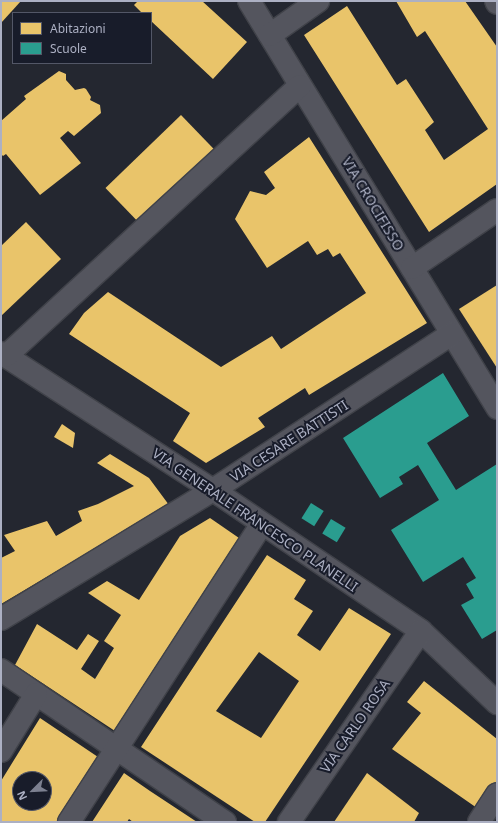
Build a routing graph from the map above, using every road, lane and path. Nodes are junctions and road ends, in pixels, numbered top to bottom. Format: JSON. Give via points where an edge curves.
{"nodes":[{"id":1,"x":248,"y":1,"type":"edge"},
{"id":2,"x":318,"y":1,"type":"edge"},
{"id":3,"x":270,"y":35,"type":"junction"},
{"id":4,"x":300,"y":86,"type":"junction"},
{"id":5,"x":497,"y":210,"type":"edge"},
{"id":6,"x":412,"y":268,"type":"junction"},
{"id":7,"x":451,"y":334,"type":"junction"},
{"id":8,"x":3,"y":354,"type":"edge"},
{"id":9,"x":497,"y":408,"type":"edge"},
{"id":10,"x":213,"y":490,"type":"junction"},
{"id":11,"x":262,"y":524,"type":"junction"},
{"id":12,"x":1,"y":619,"type":"edge"},
{"id":13,"x":421,"y":631,"type":"junction"},
{"id":14,"x":1,"y":670,"type":"edge"},
{"id":15,"x":36,"y":694,"type":"junction"},
{"id":16,"x":497,"y":703,"type":"edge"},
{"id":17,"x":117,"y":749,"type":"junction"},
{"id":18,"x":1,"y":751,"type":"edge"},
{"id":19,"x":497,"y":794,"type":"edge"},
{"id":20,"x":69,"y":822,"type":"edge"},
{"id":21,"x":225,"y":822,"type":"edge"},
{"id":22,"x":289,"y":822,"type":"edge"},
{"id":23,"x":479,"y":822,"type":"edge"}],
"edges":[{"from":1,"to":3,"type":"street","name":"VIA CROCIFISSO"},
{"from":2,"to":3,"type":"street"},
{"from":3,"to":4,"type":"street","name":"VIA CROCIFISSO"},
{"from":4,"to":6,"type":"street","name":"VIA CROCIFISSO"},
{"from":4,"to":8,"type":"street"},
{"from":5,"to":6,"type":"street"},
{"from":6,"to":7,"type":"street","name":"VIA CROCIFISSO"},
{"from":7,"to":9,"type":"street","name":"VIA CROCIFISSO"},
{"from":7,"to":10,"type":"street","name":"VIA CESARE BATTISTI"},
{"from":8,"to":10,"type":"street","name":"VIA GENERALE FRANCESCO PLANELLI"},
{"from":10,"to":11,"type":"street","name":"VIA GENERALE FRANCESCO PLANELLI"},
{"from":10,"to":12,"type":"street","name":"VIA CESARE BATTISTI"},
{"from":11,"to":13,"type":"street","name":"VIA GENERALE FRANCESCO PLANELLI"},
{"from":11,"to":17,"type":"street"},
{"from":13,"to":16,"type":"street","name":"VIA GENERALE FRANCESCO PLANELLI"},
{"from":13,"to":22,"type":"street","name":"VIA CARLO ROSA"},
{"from":14,"to":15,"type":"street"},
{"from":15,"to":17,"type":"street"},
{"from":15,"to":18,"type":"street"},
{"from":17,"to":20,"type":"street"},
{"from":17,"to":21,"type":"street"},
{"from":19,"to":23,"type":"street"}]}
